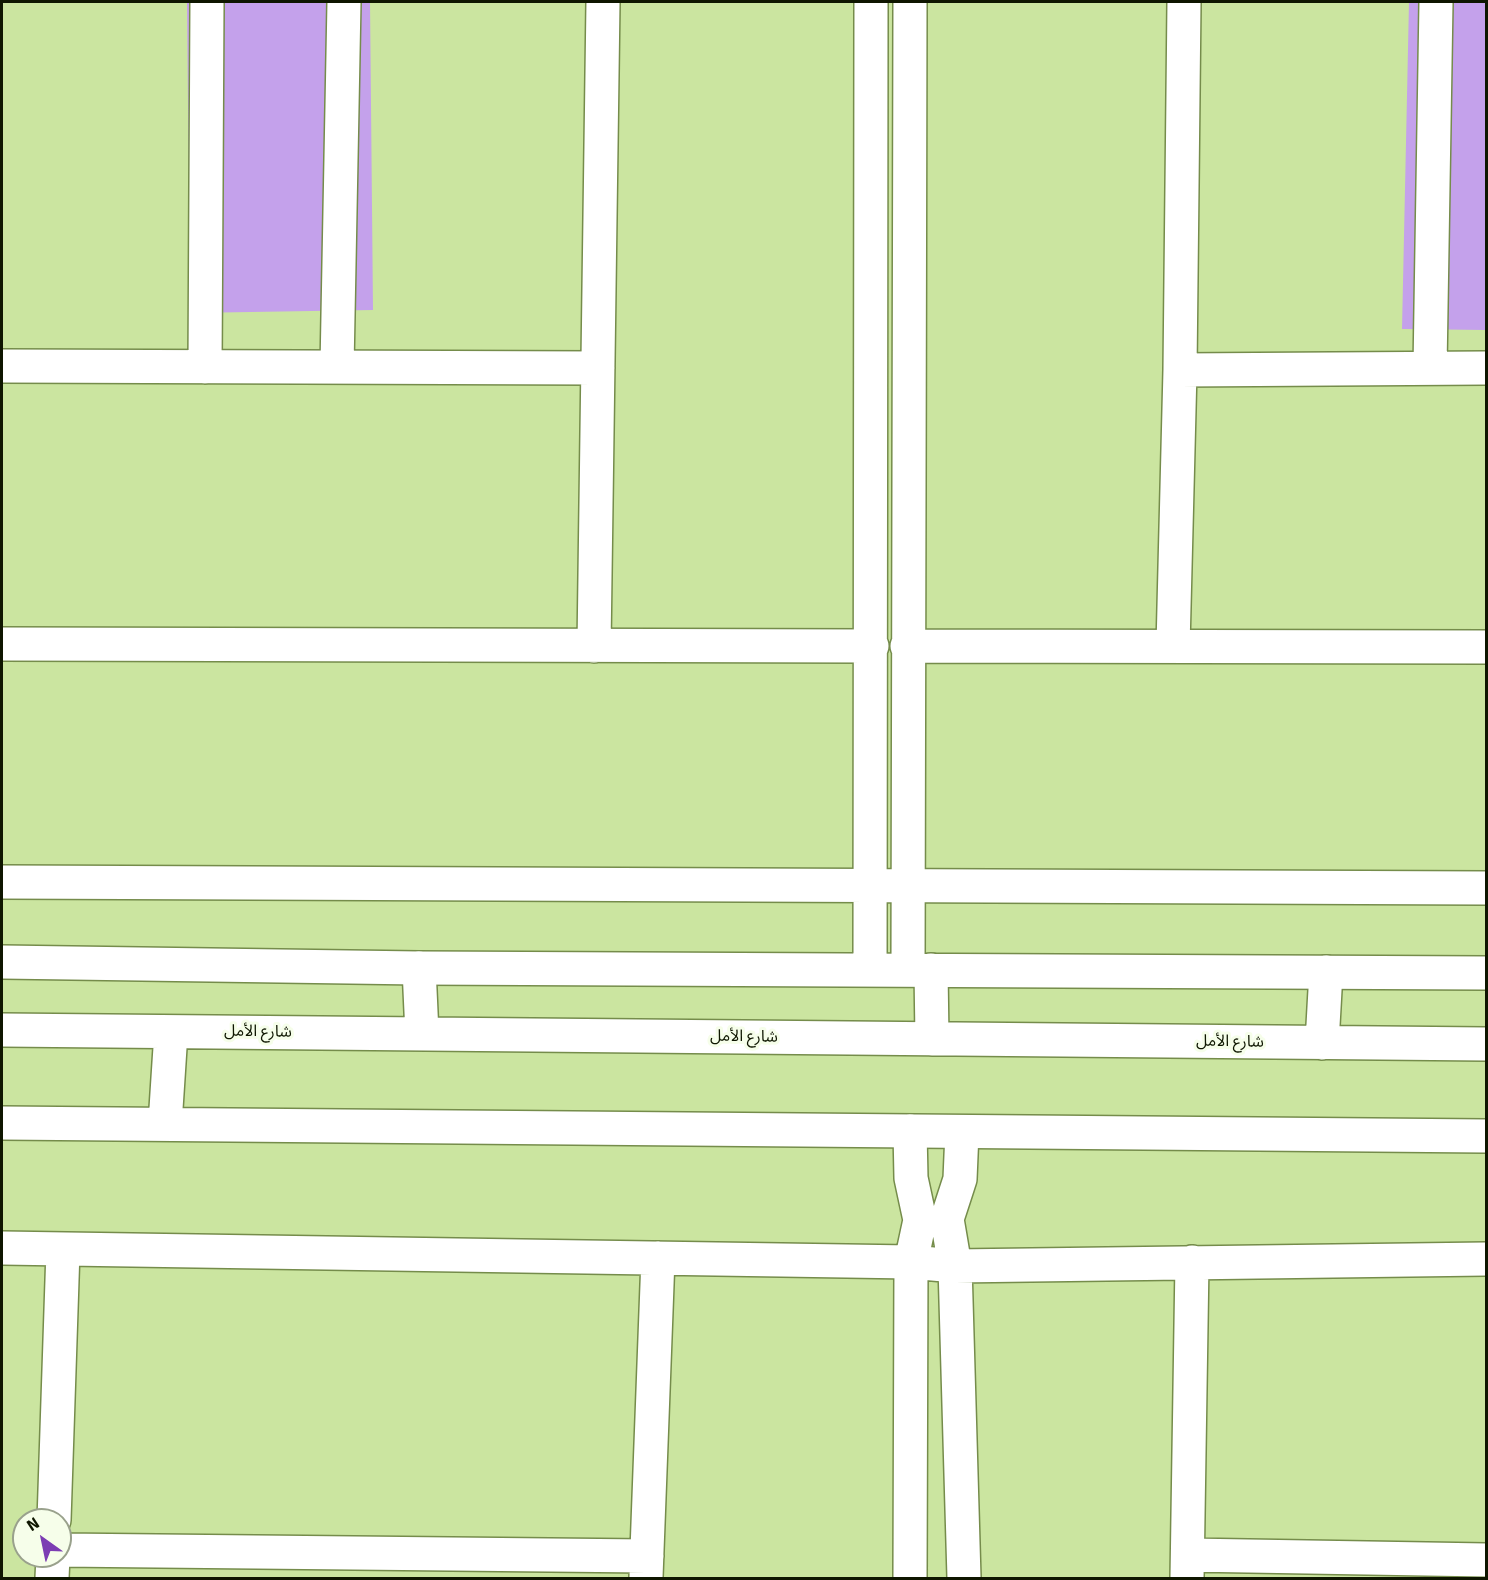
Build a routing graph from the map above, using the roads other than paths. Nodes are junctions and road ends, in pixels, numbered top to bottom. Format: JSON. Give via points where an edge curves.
{"nodes":[{"id":1,"x":207,"y":2,"type":"edge"},
{"id":2,"x":344,"y":2,"type":"edge"},
{"id":3,"x":603,"y":2,"type":"edge"},
{"id":4,"x":871,"y":2,"type":"edge"},
{"id":5,"x":910,"y":2,"type":"edge"},
{"id":6,"x":1184,"y":2,"type":"edge"},
{"id":7,"x":1436,"y":2,"type":"edge"},
{"id":8,"x":2,"y":366,"type":"edge"},
{"id":9,"x":204,"y":367,"type":"junction"},
{"id":10,"x":337,"y":367,"type":"junction"},
{"id":11,"x":598,"y":368,"type":"junction"},
{"id":12,"x":1430,"y":368,"type":"junction"},
{"id":13,"x":1486,"y":368,"type":"edge"},
{"id":14,"x":1180,"y":370,"type":"junction"},
{"id":15,"x":2,"y":644,"type":"edge"},
{"id":16,"x":594,"y":646,"type":"junction"},
{"id":17,"x":872,"y":646,"type":"junction"},
{"id":18,"x":907,"y":646,"type":"junction"},
{"id":19,"x":1173,"y":646,"type":"junction"},
{"id":20,"x":1486,"y":647,"type":"edge"},
{"id":21,"x":2,"y":882,"type":"edge"},
{"id":22,"x":871,"y":886,"type":"junction"},
{"id":23,"x":906,"y":886,"type":"junction"},
{"id":24,"x":1486,"y":888,"type":"edge"},
{"id":25,"x":2,"y":962,"type":"edge"},
{"id":26,"x":419,"y":968,"type":"junction"},
{"id":27,"x":870,"y":970,"type":"junction"},
{"id":28,"x":919,"y":970,"type":"junction"},
{"id":29,"x":1326,"y":972,"type":"junction"},
{"id":30,"x":1486,"y":973,"type":"edge"},
{"id":31,"x":2,"y":1030,"type":"edge"},
{"id":32,"x":171,"y":1032,"type":"junction"},
{"id":33,"x":422,"y":1034,"type":"junction"},
{"id":34,"x":932,"y":1039,"type":"junction"},
{"id":35,"x":1322,"y":1043,"type":"junction"},
{"id":36,"x":1486,"y":1044,"type":"edge"},
{"id":37,"x":2,"y":1123,"type":"edge"},
{"id":38,"x":165,"y":1124,"type":"junction"},
{"id":39,"x":910,"y":1131,"type":"junction"},
{"id":40,"x":962,"y":1132,"type":"junction"},
{"id":41,"x":1486,"y":1136,"type":"edge"},
{"id":42,"x":2,"y":1248,"type":"edge"},
{"id":43,"x":63,"y":1250,"type":"junction"},
{"id":44,"x":658,"y":1258,"type":"junction"},
{"id":45,"x":1486,"y":1259,"type":"edge"},
{"id":46,"x":911,"y":1262,"type":"junction"},
{"id":47,"x":1192,"y":1262,"type":"junction"},
{"id":48,"x":955,"y":1266,"type":"junction"},
{"id":49,"x":54,"y":1508,"type":"edge"},
{"id":50,"x":72,"y":1551,"type":"edge"},
{"id":51,"x":1486,"y":1560,"type":"edge"},
{"id":52,"x":646,"y":1567,"type":"edge"},
{"id":53,"x":1188,"y":1567,"type":"edge"},
{"id":54,"x":910,"y":1578,"type":"edge"},
{"id":55,"x":964,"y":1578,"type":"edge"}],
"edges":[{"from":1,"to":9,"type":"street"},
{"from":2,"to":10,"type":"street"},
{"from":3,"to":11,"type":"street"},
{"from":4,"to":17,"type":"street"},
{"from":5,"to":18,"type":"street"},
{"from":6,"to":14,"type":"street"},
{"from":7,"to":12,"type":"street"},
{"from":8,"to":9,"type":"street"},
{"from":9,"to":10,"type":"street"},
{"from":10,"to":11,"type":"street"},
{"from":11,"to":16,"type":"street"},
{"from":12,"to":13,"type":"street"},
{"from":12,"to":14,"type":"street"},
{"from":14,"to":19,"type":"street"},
{"from":15,"to":16,"type":"street"},
{"from":16,"to":17,"type":"street"},
{"from":17,"to":22,"type":"street"},
{"from":18,"to":19,"type":"street"},
{"from":18,"to":23,"type":"street"},
{"from":19,"to":20,"type":"street"},
{"from":21,"to":22,"type":"street"},
{"from":22,"to":23,"type":"street"},
{"from":22,"to":27,"type":"street"},
{"from":23,"to":24,"type":"street"},
{"from":23,"to":28,"type":"street"},
{"from":25,"to":26,"type":"street"},
{"from":26,"to":27,"type":"street"},
{"from":26,"to":33,"type":"street"},
{"from":27,"to":28,"type":"street"},
{"from":28,"to":29,"type":"street"},
{"from":28,"to":34,"type":"street"},
{"from":29,"to":30,"type":"street"},
{"from":29,"to":35,"type":"street"},
{"from":31,"to":32,"type":"street","name":"شارع الأمل"},
{"from":32,"to":33,"type":"street","name":"شارع الأمل"},
{"from":32,"to":38,"type":"street"},
{"from":33,"to":34,"type":"street","name":"شارع الأمل"},
{"from":34,"to":35,"type":"street","name":"شارع الأمل"},
{"from":35,"to":36,"type":"street","name":"شارع الأمل"},
{"from":37,"to":38,"type":"street"},
{"from":38,"to":39,"type":"street"},
{"from":39,"to":40,"type":"street"},
{"from":39,"to":46,"type":"street","via":[[911,1178],[920,1220]]},
{"from":40,"to":41,"type":"street"},
{"from":40,"to":48,"type":"street","via":[[960,1179],[947,1220]]},
{"from":42,"to":43,"type":"street"},
{"from":43,"to":44,"type":"street"},
{"from":43,"to":49,"type":"street"},
{"from":44,"to":46,"type":"street"},
{"from":44,"to":52,"type":"street"},
{"from":45,"to":47,"type":"street"},
{"from":46,"to":48,"type":"street"},
{"from":46,"to":54,"type":"street"},
{"from":47,"to":48,"type":"street"},
{"from":47,"to":53,"type":"street"},
{"from":48,"to":55,"type":"street"},
{"from":50,"to":52,"type":"street"},
{"from":51,"to":53,"type":"street"}]}
